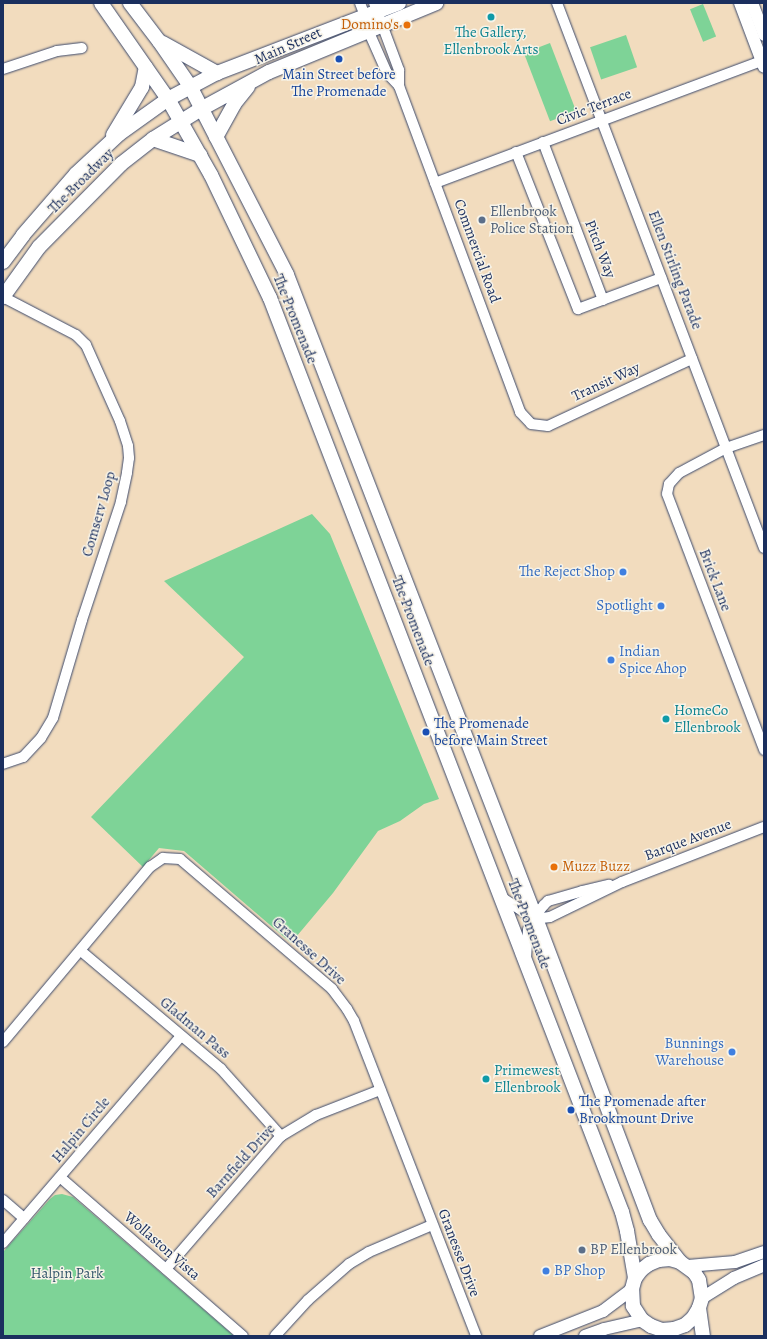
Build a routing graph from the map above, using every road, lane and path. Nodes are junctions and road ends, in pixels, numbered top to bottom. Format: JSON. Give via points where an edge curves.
{"nodes":[{"id":1,"x":101,"y":3,"type":"edge"},
{"id":2,"x":130,"y":3,"type":"edge"},
{"id":3,"x":399,"y":3,"type":"edge"},
{"id":4,"x":436,"y":3,"type":"edge"},
{"id":5,"x":557,"y":3,"type":"edge"},
{"id":6,"x":740,"y":3,"type":"edge"},
{"id":7,"x":752,"y":3,"type":"edge"},
{"id":8,"x":370,"y":8,"type":"edge"},
{"id":9,"x":374,"y":27,"type":"junction"},
{"id":10,"x":764,"y":35,"type":"edge"},
{"id":11,"x":159,"y":41,"type":"junction"},
{"id":12,"x":82,"y":48,"type":"dead end"},
{"id":13,"x":763,"y":63,"type":"edge"},
{"id":14,"x":146,"y":67,"type":"junction"},
{"id":15,"x":3,"y":69,"type":"edge"},
{"id":16,"x":217,"y":73,"type":"junction"},
{"id":17,"x":255,"y":80,"type":"junction"},
{"id":18,"x":190,"y":86,"type":"junction"},
{"id":19,"x":399,"y":86,"type":"junction"},
{"id":20,"x":168,"y":99,"type":"junction"},
{"id":21,"x":201,"y":109,"type":"junction"},
{"id":22,"x":602,"y":120,"type":"junction"},
{"id":23,"x":180,"y":121,"type":"junction"},
{"id":24,"x":216,"y":137,"type":"junction"},
{"id":25,"x":153,"y":139,"type":"junction"},
{"id":26,"x":543,"y":142,"type":"junction"},
{"id":27,"x":108,"y":144,"type":"junction"},
{"id":28,"x":516,"y":152,"type":"junction"},
{"id":29,"x":200,"y":155,"type":"junction"},
{"id":30,"x":435,"y":182,"type":"junction"},
{"id":31,"x":3,"y":262,"type":"edge"},
{"id":32,"x":661,"y":278,"type":"junction"},
{"id":33,"x":3,"y":297,"type":"edge"},
{"id":34,"x":603,"y":300,"type":"junction"},
{"id":35,"x":692,"y":359,"type":"junction"},
{"id":36,"x":531,"y":424,"type":"joint"},
{"id":37,"x":764,"y":435,"type":"edge"},
{"id":38,"x":726,"y":448,"type":"junction"},
{"id":39,"x":764,"y":548,"type":"edge"},
{"id":40,"x":764,"y":750,"type":"edge"},
{"id":41,"x":3,"y":764,"type":"edge"},
{"id":42,"x":764,"y":827,"type":"edge"},
{"id":43,"x":622,"y":882,"type":"junction"},
{"id":44,"x":501,"y":897,"type":"junction"},
{"id":45,"x":535,"y":916,"type":"junction"},
{"id":46,"x":81,"y":951,"type":"junction"},
{"id":47,"x":526,"y":964,"type":"junction"},
{"id":48,"x":181,"y":1036,"type":"junction"},
{"id":49,"x":3,"y":1042,"type":"edge"},
{"id":50,"x":380,"y":1090,"type":"junction"},
{"id":51,"x":281,"y":1136,"type":"junction"},
{"id":52,"x":61,"y":1178,"type":"junction"},
{"id":53,"x":3,"y":1200,"type":"edge"},
{"id":54,"x":24,"y":1218,"type":"junction"},
{"id":55,"x":432,"y":1225,"type":"junction"},
{"id":56,"x":3,"y":1243,"type":"edge"},
{"id":57,"x":764,"y":1252,"type":"edge"},
{"id":58,"x":684,"y":1264,"type":"junction"},
{"id":59,"x":764,"y":1264,"type":"edge"},
{"id":60,"x":166,"y":1269,"type":"junction"},
{"id":61,"x":633,"y":1284,"type":"junction"},
{"id":62,"x":701,"y":1303,"type":"junction"},
{"id":63,"x":651,"y":1327,"type":"edge"},
{"id":64,"x":243,"y":1336,"type":"edge"},
{"id":65,"x":275,"y":1336,"type":"edge"},
{"id":66,"x":476,"y":1336,"type":"edge"},
{"id":67,"x":540,"y":1336,"type":"edge"},
{"id":68,"x":585,"y":1336,"type":"edge"},
{"id":69,"x":703,"y":1336,"type":"edge"}],
"edges":[{"from":1,"to":14,"type":"main road","name":"The Promenade"},
{"from":2,"to":11,"type":"main road","name":"The Promenade"},
{"from":3,"to":8,"type":"main road","name":"Main Street"},
{"from":4,"to":9,"type":"main road","name":"Main Street"},
{"from":5,"to":22,"type":"street","name":"Ellen Stirling Parade"},
{"from":6,"to":13,"type":"street"},
{"from":7,"to":10,"type":"street"},
{"from":8,"to":9,"type":"street"},
{"from":8,"to":9,"type":"street"},
{"from":8,"to":16,"type":"main road","name":"Main Street"},
{"from":9,"to":17,"type":"main road","name":"Main Street"},
{"from":9,"to":19,"type":"street","name":"Commercial Road","via":[[387,73]]},
{"from":9,"to":19,"type":"street","name":"Commercial Road","via":[[399,70]]},
{"from":11,"to":16,"type":"main road"},
{"from":11,"to":18,"type":"main road","name":"The Promenade"},
{"from":12,"to":15,"type":"street","via":[[57,50]]},
{"from":13,"to":22,"type":"street","name":"Civic Terrace"},
{"from":14,"to":20,"type":"main road","name":"The Promenade"},
{"from":14,"to":27,"type":"main road","via":[[142,87]]},
{"from":16,"to":18,"type":"main road","name":"Main Street"},
{"from":17,"to":21,"type":"main road","name":"Main Street"},
{"from":17,"to":24,"type":"main road","via":[[234,104]]},
{"from":18,"to":20,"type":"main road","name":"The Broadway"},
{"from":18,"to":21,"type":"main road","name":"The Promenade"},
{"from":19,"to":30,"type":"street","name":"Commercial Road"},
{"from":20,"to":23,"type":"main road","name":"The Promenade"},
{"from":20,"to":27,"type":"main road","name":"The Broadway"},
{"from":21,"to":23,"type":"main road","name":"The Broadway"},
{"from":21,"to":24,"type":"main road","name":"The Promenade"},
{"from":22,"to":26,"type":"street","name":"Civic Terrace"},
{"from":22,"to":32,"type":"street","name":"Ellen Stirling Parade"},
{"from":23,"to":25,"type":"main road","name":"The Broadway"},
{"from":23,"to":29,"type":"main road","name":"The Promenade"},
{"from":24,"to":45,"type":"main road","name":"The Promenade","via":[[287,275]]},
{"from":25,"to":29,"type":"main road"},
{"from":25,"to":33,"type":"main road","name":"The Broadway","via":[[121,164],[39,247]]},
{"from":26,"to":28,"type":"street","name":"Civic Terrace"},
{"from":26,"to":34,"type":"street","name":"Pitch Way"},
{"from":27,"to":31,"type":"main road","name":"The Broadway","via":[[76,174]]},
{"from":28,"to":30,"type":"street","name":"Civic Terrace"},
{"from":28,"to":34,"type":"street","via":[[578,309]]},
{"from":29,"to":44,"type":"main road","name":"The Promenade","via":[[270,298]]},
{"from":30,"to":36,"type":"street","name":"Commercial Road","via":[[520,412]]},
{"from":32,"to":34,"type":"street"},
{"from":32,"to":35,"type":"street","name":"Ellen Stirling Parade"},
{"from":33,"to":41,"type":"street","name":"Comserv Loop","via":[[76,335],[86,345],[120,421],[128,446],[127,473],[121,502],[53,718],[41,738],[24,757]]},
{"from":35,"to":36,"type":"street","name":"Transit Way","via":[[548,426]]},
{"from":35,"to":38,"type":"street","name":"Ellen Stirling Parade"},
{"from":37,"to":38,"type":"street","name":"Brick Lane"},
{"from":38,"to":39,"type":"street","name":"Ellen Stirling Parade"},
{"from":38,"to":40,"type":"street","name":"Brick Lane","via":[[679,472],[669,484],[668,494]]},
{"from":42,"to":43,"type":"street","name":"Barque Avenue"},
{"from":43,"to":45,"type":"street","name":"Barque Avenue","via":[[558,914],[542,918]]},
{"from":43,"to":45,"type":"street","name":"Barque Avenue","via":[[548,901]]},
{"from":44,"to":45,"type":"street","name":"Barque Avenue"},
{"from":44,"to":47,"type":"main road","name":"The Promenade"},
{"from":45,"to":47,"type":"street","name":"Barque Avenue","via":[[528,930]]},
{"from":45,"to":58,"type":"main road","name":"The Promenade","via":[[650,1220],[659,1235]]},
{"from":46,"to":48,"type":"street","name":"Gladman Pass"},
{"from":46,"to":49,"type":"street","name":"Granesse Drive"},
{"from":46,"to":50,"type":"street","name":"Granesse Drive","via":[[150,867],[164,858],[180,859],[341,999],[354,1021]]},
{"from":47,"to":61,"type":"main road","name":"The Promenade","via":[[622,1212],[627,1231]]},
{"from":48,"to":51,"type":"street","name":"Gladman Pass","via":[[232,1080]]},
{"from":48,"to":52,"type":"street","name":"Halpin Circle"},
{"from":50,"to":51,"type":"street","name":"Barnfield Drive","via":[[316,1115]]},
{"from":50,"to":55,"type":"street","name":"Granesse Drive"},
{"from":51,"to":60,"type":"street","name":"Barnfield Drive"},
{"from":52,"to":54,"type":"street","name":"Halpin Circle"},
{"from":52,"to":60,"type":"street","name":"Wollaston Vista"},
{"from":53,"to":54,"type":"street"},
{"from":54,"to":56,"type":"street","name":"Halpin Circle"},
{"from":55,"to":65,"type":"street","via":[[369,1252],[349,1264],[308,1300]]},
{"from":55,"to":66,"type":"street","name":"Granesse Drive"},
{"from":57,"to":58,"type":"street","via":[[735,1262]]},
{"from":58,"to":61,"type":"main road","via":[[670,1259],[654,1262],[641,1270]]},
{"from":58,"to":62,"type":"main road","via":[[699,1280]]},
{"from":59,"to":62,"type":"street","via":[[734,1278]]},
{"from":60,"to":64,"type":"street","name":"Wollaston Vista"},
{"from":61,"to":63,"type":"main road","via":[[633,1306]]},
{"from":61,"to":67,"type":"street","via":[[603,1311]]},
{"from":62,"to":63,"type":"main road","via":[[693,1318],[684,1325],[662,1330]]},
{"from":62,"to":69,"type":"main road"},
{"from":63,"to":68,"type":"street","via":[[604,1329]]}]}
